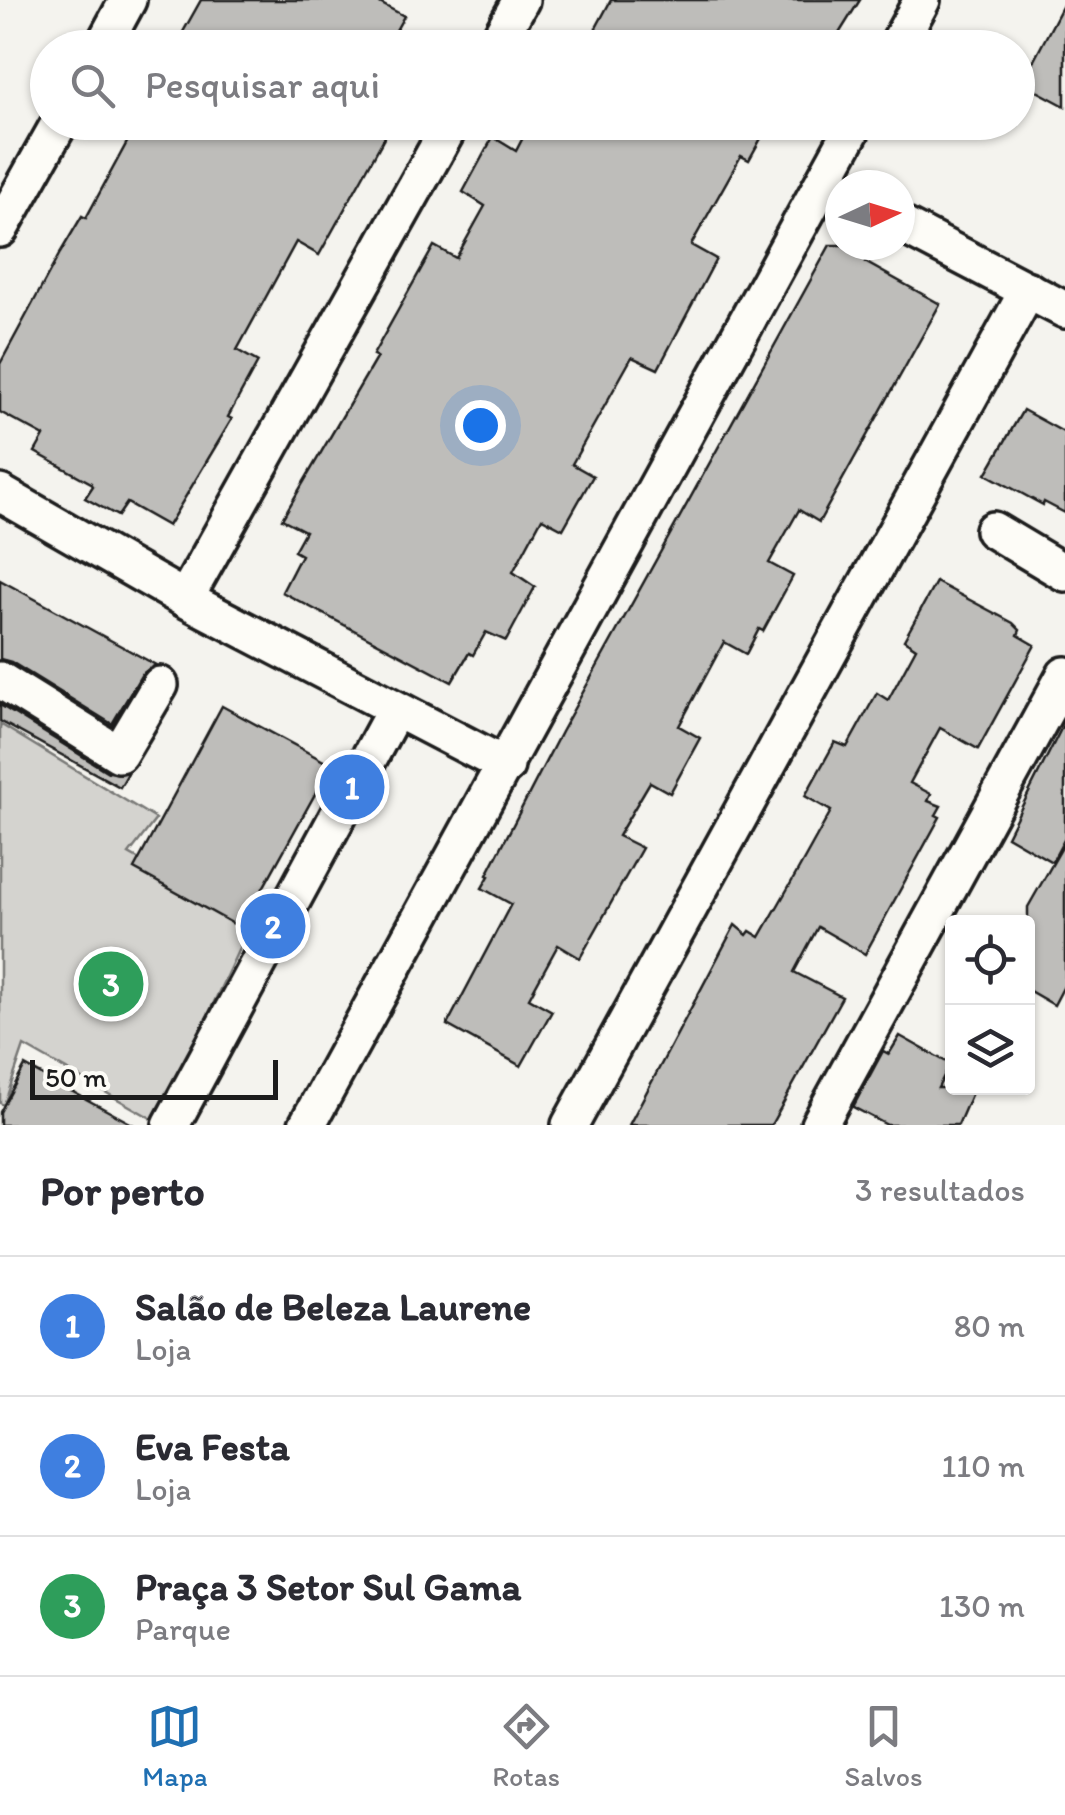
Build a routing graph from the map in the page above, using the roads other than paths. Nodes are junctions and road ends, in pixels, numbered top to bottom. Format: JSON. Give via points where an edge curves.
{"nodes":[{"id":1,"x":128,"y":0,"type":"edge"},
{"id":2,"x":521,"y":0,"type":"edge"},
{"id":3,"x":922,"y":0,"type":"edge"},
{"id":4,"x":112,"y":30,"type":"edge"},
{"id":5,"x":504,"y":30,"type":"edge"},
{"id":6,"x":906,"y":30,"type":"edge"},
{"id":7,"x":50,"y":140,"type":"edge"},
{"id":8,"x":442,"y":140,"type":"edge"},
{"id":9,"x":849,"y":140,"type":"edge"},
{"id":10,"x":838,"y":170,"type":"edge"},
{"id":11,"x":825,"y":199,"type":"edge"},
{"id":12,"x":0,"y":229,"type":"edge"},
{"id":13,"x":915,"y":232,"type":"edge"},
{"id":14,"x":1028,"y":290,"type":"junction"},
{"id":15,"x":1065,"y":310,"type":"edge"},
{"id":16,"x":0,"y":494,"type":"edge"},
{"id":17,"x":992,"y":530,"type":"dead end"},
{"id":18,"x":1065,"y":573,"type":"edge"},
{"id":19,"x":184,"y":599,"type":"junction"},
{"id":20,"x":1065,"y":675,"type":"edge"},
{"id":21,"x":0,"y":680,"type":"edge"},
{"id":22,"x":160,"y":684,"type":"dead end"},
{"id":23,"x":396,"y":710,"type":"junction"},
{"id":24,"x":506,"y":766,"type":"junction"},
{"id":25,"x":316,"y":1122,"type":"edge"},
{"id":26,"x":171,"y":1125,"type":"edge"},
{"id":27,"x":570,"y":1125,"type":"edge"},
{"id":28,"x":819,"y":1125,"type":"edge"}],
"edges":[{"from":1,"to":4,"type":"street"},
{"from":2,"to":5,"type":"street"},
{"from":3,"to":6,"type":"street"},
{"from":7,"to":12,"type":"street"},
{"from":8,"to":19,"type":"street"},
{"from":9,"to":10,"type":"street"},
{"from":11,"to":24,"type":"street"},
{"from":13,"to":14,"type":"street"},
{"from":14,"to":15,"type":"street"},
{"from":14,"to":27,"type":"street"},
{"from":16,"to":19,"type":"street"},
{"from":17,"to":18,"type":"street"},
{"from":19,"to":23,"type":"street"},
{"from":20,"to":28,"type":"street"},
{"from":21,"to":22,"type":"street","via":[[119,754]]},
{"from":23,"to":24,"type":"street"},
{"from":23,"to":26,"type":"street"},
{"from":24,"to":25,"type":"street"}]}
